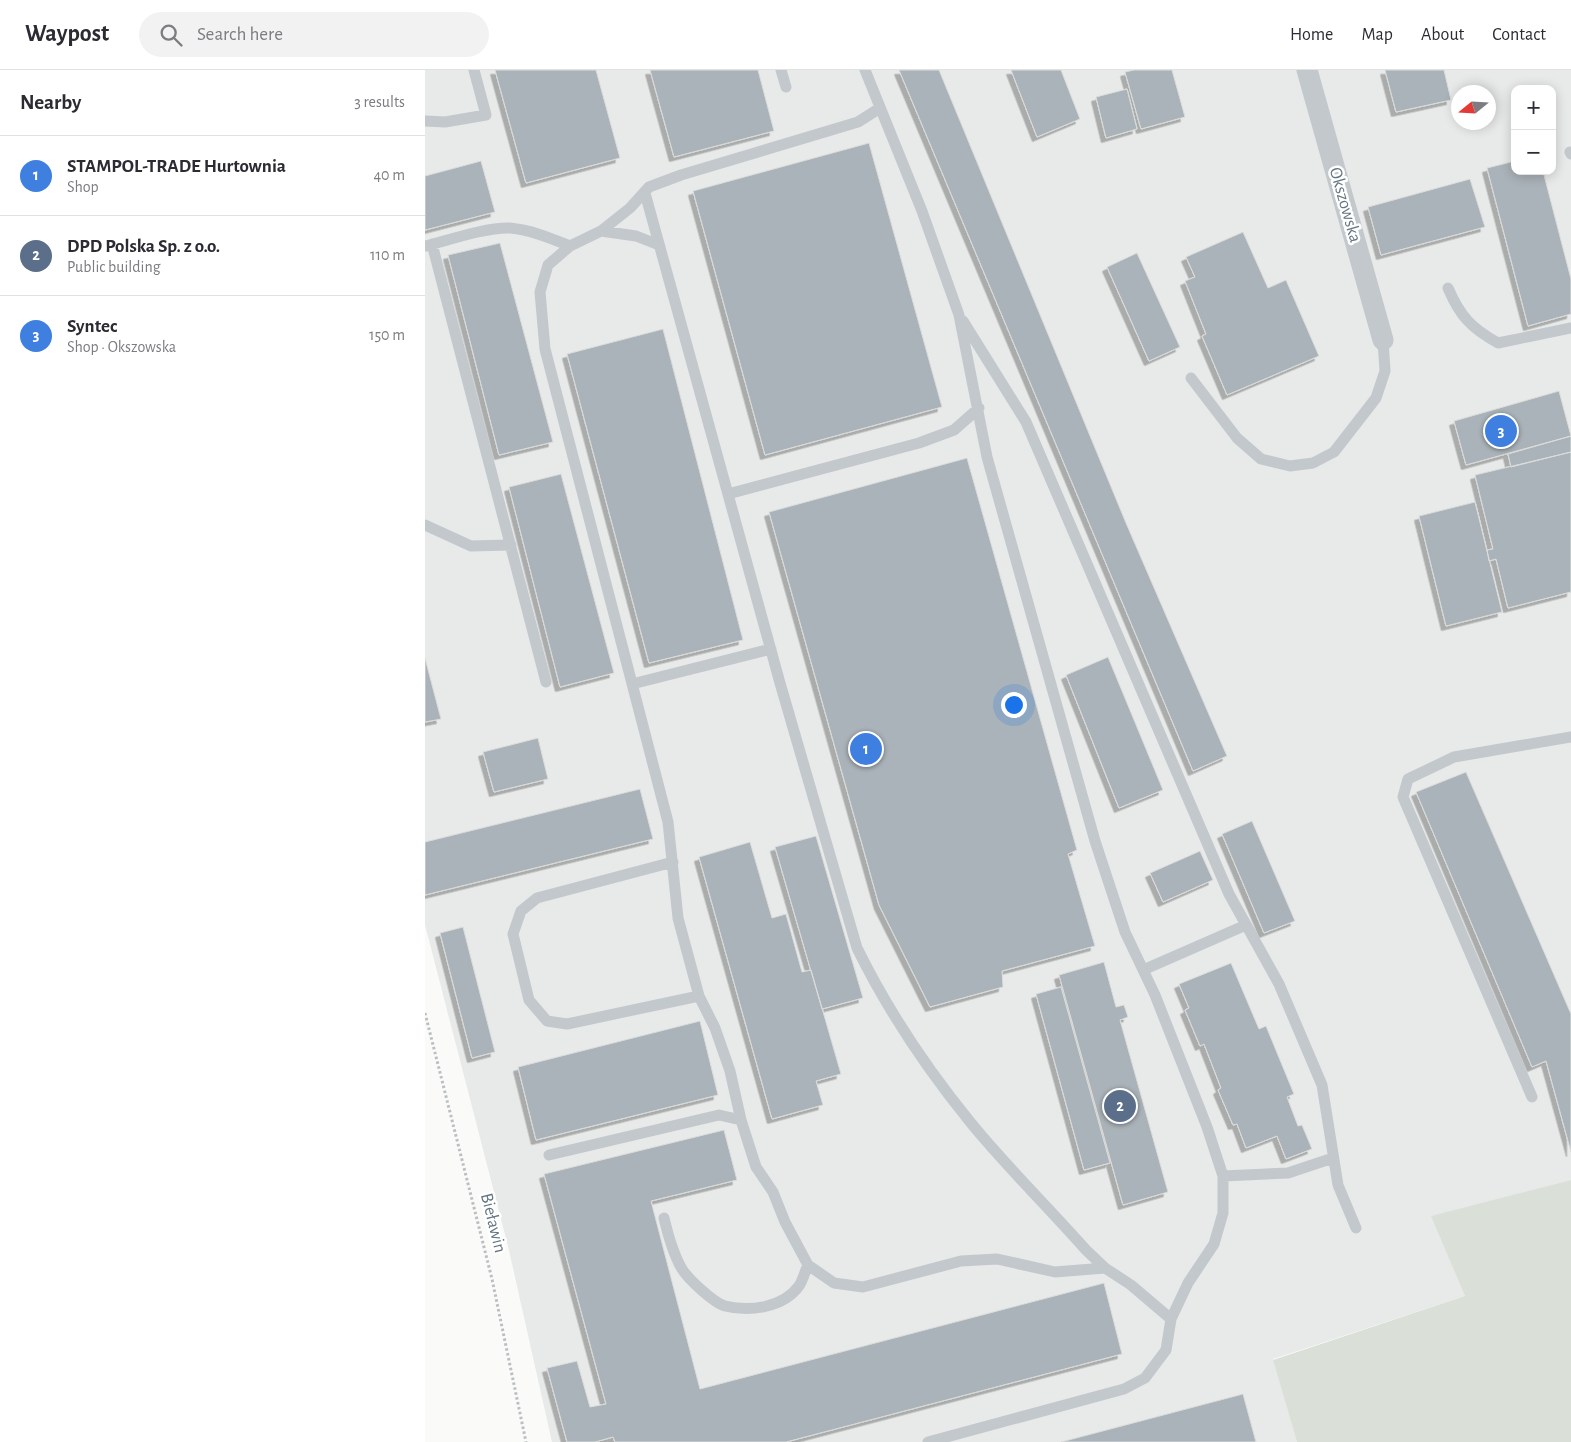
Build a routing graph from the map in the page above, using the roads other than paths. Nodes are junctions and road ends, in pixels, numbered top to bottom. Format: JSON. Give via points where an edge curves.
{"nodes":[{"id":1,"x":474,"y":70,"type":"edge"},
{"id":2,"x":781,"y":70,"type":"edge"},
{"id":3,"x":865,"y":70,"type":"edge"},
{"id":4,"x":1307,"y":70,"type":"edge"},
{"id":5,"x":786,"y":87,"type":"dead end"},
{"id":6,"x":880,"y":108,"type":"junction"},
{"id":7,"x":425,"y":121,"type":"edge"},
{"id":8,"x":645,"y":193,"type":"junction"},
{"id":9,"x":601,"y":231,"type":"junction"},
{"id":10,"x":428,"y":245,"type":"edge"},
{"id":11,"x":659,"y":245,"type":"junction"},
{"id":12,"x":570,"y":246,"type":"junction"},
{"id":13,"x":1448,"y":288,"type":"dead end"},
{"id":14,"x":959,"y":315,"type":"junction"},
{"id":15,"x":1571,"y":328,"type":"edge"},
{"id":16,"x":1383,"y":340,"type":"joint"},
{"id":17,"x":1191,"y":378,"type":"dead end"},
{"id":18,"x":979,"y":408,"type":"junction"},
{"id":19,"x":728,"y":494,"type":"junction"},
{"id":20,"x":425,"y":526,"type":"edge"},
{"id":21,"x":511,"y":545,"type":"junction"},
{"id":22,"x":771,"y":649,"type":"junction"},
{"id":23,"x":546,"y":682,"type":"dead end"},
{"id":24,"x":632,"y":684,"type":"junction"},
{"id":25,"x":1571,"y":738,"type":"edge"},
{"id":26,"x":673,"y":862,"type":"junction"},
{"id":27,"x":1246,"y":925,"type":"junction"},
{"id":28,"x":1143,"y":970,"type":"junction"},
{"id":29,"x":699,"y":996,"type":"junction"},
{"id":30,"x":1532,"y":1097,"type":"dead end"},
{"id":31,"x":741,"y":1120,"type":"junction"},
{"id":32,"x":549,"y":1155,"type":"dead end"},
{"id":33,"x":1333,"y":1158,"type":"junction"},
{"id":34,"x":1223,"y":1176,"type":"junction"},
{"id":35,"x":664,"y":1218,"type":"dead end"},
{"id":36,"x":1356,"y":1228,"type":"dead end"},
{"id":37,"x":808,"y":1265,"type":"junction"},
{"id":38,"x":1105,"y":1268,"type":"junction"},
{"id":39,"x":1171,"y":1319,"type":"junction"},
{"id":40,"x":929,"y":1442,"type":"edge"}],
"edges":[{"from":1,"to":7,"type":"lane","via":[[486,116],[445,122]]},
{"from":2,"to":5,"type":"lane"},
{"from":3,"to":6,"type":"lane"},
{"from":4,"to":16,"type":"street","name":"Okszowska"},
{"from":6,"to":8,"type":"lane","via":[[858,122],[681,175],[649,187]]},
{"from":6,"to":14,"type":"lane"},
{"from":8,"to":9,"type":"lane"},
{"from":8,"to":11,"type":"lane"},
{"from":9,"to":11,"type":"lane","via":[[636,236]]},
{"from":9,"to":12,"type":"lane"},
{"from":10,"to":12,"type":"lane","via":[[509,228],[539,233]]},
{"from":10,"to":21,"type":"lane"},
{"from":11,"to":19,"type":"lane"},
{"from":12,"to":24,"type":"lane","via":[[548,265],[540,292],[545,349]]},
{"from":13,"to":15,"type":"lane","via":[[1457,308],[1475,331],[1498,343]]},
{"from":14,"to":18,"type":"lane"},
{"from":14,"to":27,"type":"lane","via":[[1027,422],[1221,877]]},
{"from":16,"to":17,"type":"lane","via":[[1385,371],[1376,398],[1335,452],[1313,464],[1291,466],[1261,459],[1237,438]]},
{"from":18,"to":19,"type":"lane","via":[[954,430],[919,443]]},
{"from":18,"to":28,"type":"lane","via":[[987,457],[1095,841],[1125,932]]},
{"from":19,"to":22,"type":"lane"},
{"from":20,"to":21,"type":"lane","via":[[471,546]]},
{"from":21,"to":23,"type":"lane"},
{"from":22,"to":24,"type":"lane"},
{"from":22,"to":38,"type":"lane","via":[[857,948],[877,988],[904,1033],[971,1124]]},
{"from":24,"to":26,"type":"lane","via":[[668,822]]},
{"from":25,"to":30,"type":"lane","via":[[1454,757],[1408,779],[1403,797]]},
{"from":26,"to":29,"type":"lane","via":[[678,918]]},
{"from":26,"to":29,"type":"lane","via":[[537,898],[521,911],[513,934],[529,1000],[547,1021],[567,1024]]},
{"from":27,"to":28,"type":"lane"},
{"from":27,"to":33,"type":"lane","via":[[1279,984],[1322,1085]]},
{"from":28,"to":34,"type":"lane","via":[[1204,1119]]},
{"from":29,"to":31,"type":"lane","via":[[731,1071]]},
{"from":31,"to":32,"type":"lane","via":[[719,1115]]},
{"from":31,"to":37,"type":"lane","via":[[757,1167],[773,1192]]},
{"from":33,"to":34,"type":"lane","via":[[1287,1173]]},
{"from":33,"to":36,"type":"lane","via":[[1338,1184]]},
{"from":34,"to":39,"type":"lane","via":[[1223,1213],[1214,1244],[1188,1283]]},
{"from":35,"to":37,"type":"lane","via":[[682,1270],[703,1292],[723,1306],[754,1310],[780,1302],[798,1286]]},
{"from":37,"to":38,"type":"lane","via":[[834,1283],[863,1287],[961,1261],[997,1259],[1055,1272]]},
{"from":38,"to":39,"type":"lane"},
{"from":39,"to":40,"type":"lane","via":[[1165,1350],[1145,1378],[1124,1389]]}]}
